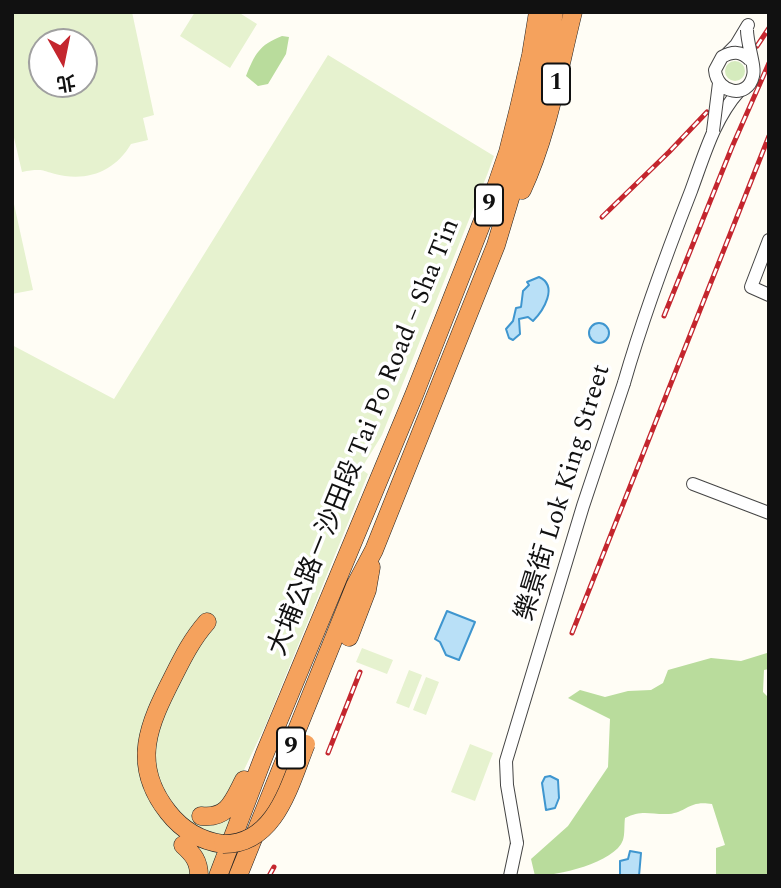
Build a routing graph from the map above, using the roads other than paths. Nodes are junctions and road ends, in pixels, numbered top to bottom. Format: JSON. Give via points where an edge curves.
{"nodes":[{"id":1,"x":538,"y":12,"type":"edge"},
{"id":2,"x":554,"y":12,"type":"edge"},
{"id":3,"x":573,"y":12,"type":"edge"},
{"id":4,"x":750,"y":19,"type":"edge"},
{"id":5,"x":728,"y":53,"type":"junction"},
{"id":6,"x":750,"y":60,"type":"junction"},
{"id":7,"x":719,"y":83,"type":"junction"},
{"id":8,"x":739,"y":90,"type":"junction"},
{"id":9,"x":713,"y":131,"type":"junction"},
{"id":10,"x":769,"y":240,"type":"edge"},
{"id":11,"x":496,"y":245,"type":"junction"},
{"id":12,"x":769,"y":295,"type":"edge"},
{"id":13,"x":693,"y":484,"type":"dead end"},
{"id":14,"x":768,"y":511,"type":"edge"},
{"id":15,"x":374,"y":550,"type":"junction"},
{"id":16,"x":207,"y":622,"type":"dead end"},
{"id":17,"x":265,"y":753,"type":"junction"},
{"id":18,"x":201,"y":816,"type":"dead end"},
{"id":19,"x":183,"y":845,"type":"dead end"},
{"id":20,"x":199,"y":876,"type":"edge"},
{"id":21,"x":218,"y":876,"type":"edge"},
{"id":22,"x":238,"y":876,"type":"edge"},
{"id":23,"x":510,"y":876,"type":"edge"}],
"edges":[{"from":1,"to":17,"type":"highway","name":"大埔公路－沙田段 Tai Po Road – Sha Tin","number":"9","via":[[519,108],[496,187]]},
{"from":2,"to":11,"type":"highway","name":"大埔公路－沙田段 Tai Po Road – Sha Tin","number":"9","via":[[535,115]]},
{"from":3,"to":11,"type":"highway","number":"1","via":[[536,160]]},
{"from":4,"to":5,"type":"street","bridge":true},
{"from":4,"to":6,"type":"street","bridge":true},
{"from":5,"to":6,"type":"street","bridge":true,"via":[[740,53]]},
{"from":5,"to":7,"type":"street","bridge":true,"via":[[716,66]]},
{"from":6,"to":8,"type":"street","bridge":true,"via":[[753,78]]},
{"from":7,"to":8,"type":"street","bridge":true,"via":[[727,90]]},
{"from":7,"to":9,"type":"street","name":"樂景街 Lok King Street","bridge":true},
{"from":8,"to":9,"type":"street","name":"樂景街 Lok King Street","bridge":true},
{"from":9,"to":23,"type":"street","name":"樂景街 Lok King Street","bridge":true,"via":[[654,284],[514,730],[506,761],[517,843]]},
{"from":10,"to":12,"type":"street","via":[[751,287]]},
{"from":11,"to":15,"type":"highway","name":"大埔公路－沙田段 Tai Po Road – Sha Tin","number":"9"},
{"from":13,"to":14,"type":"street"},
{"from":15,"to":16,"type":"highway","bridge":true,"via":[[367,590],[282,800],[266,827],[235,844],[210,842],[176,821],[163,806],[148,769],[150,726],[157,707],[192,640]]},
{"from":15,"to":22,"type":"highway","name":"大埔公路－沙田段 Tai Po Road – Sha Tin","number":"9","via":[[355,586]]},
{"from":17,"to":18,"type":"highway","via":[[229,809],[221,815]]},
{"from":17,"to":21,"type":"highway","name":"大埔公路－沙田段 Tai Po Road – Sha Tin","number":"9"},
{"from":19,"to":20,"type":"highway","via":[[194,855]]}]}
